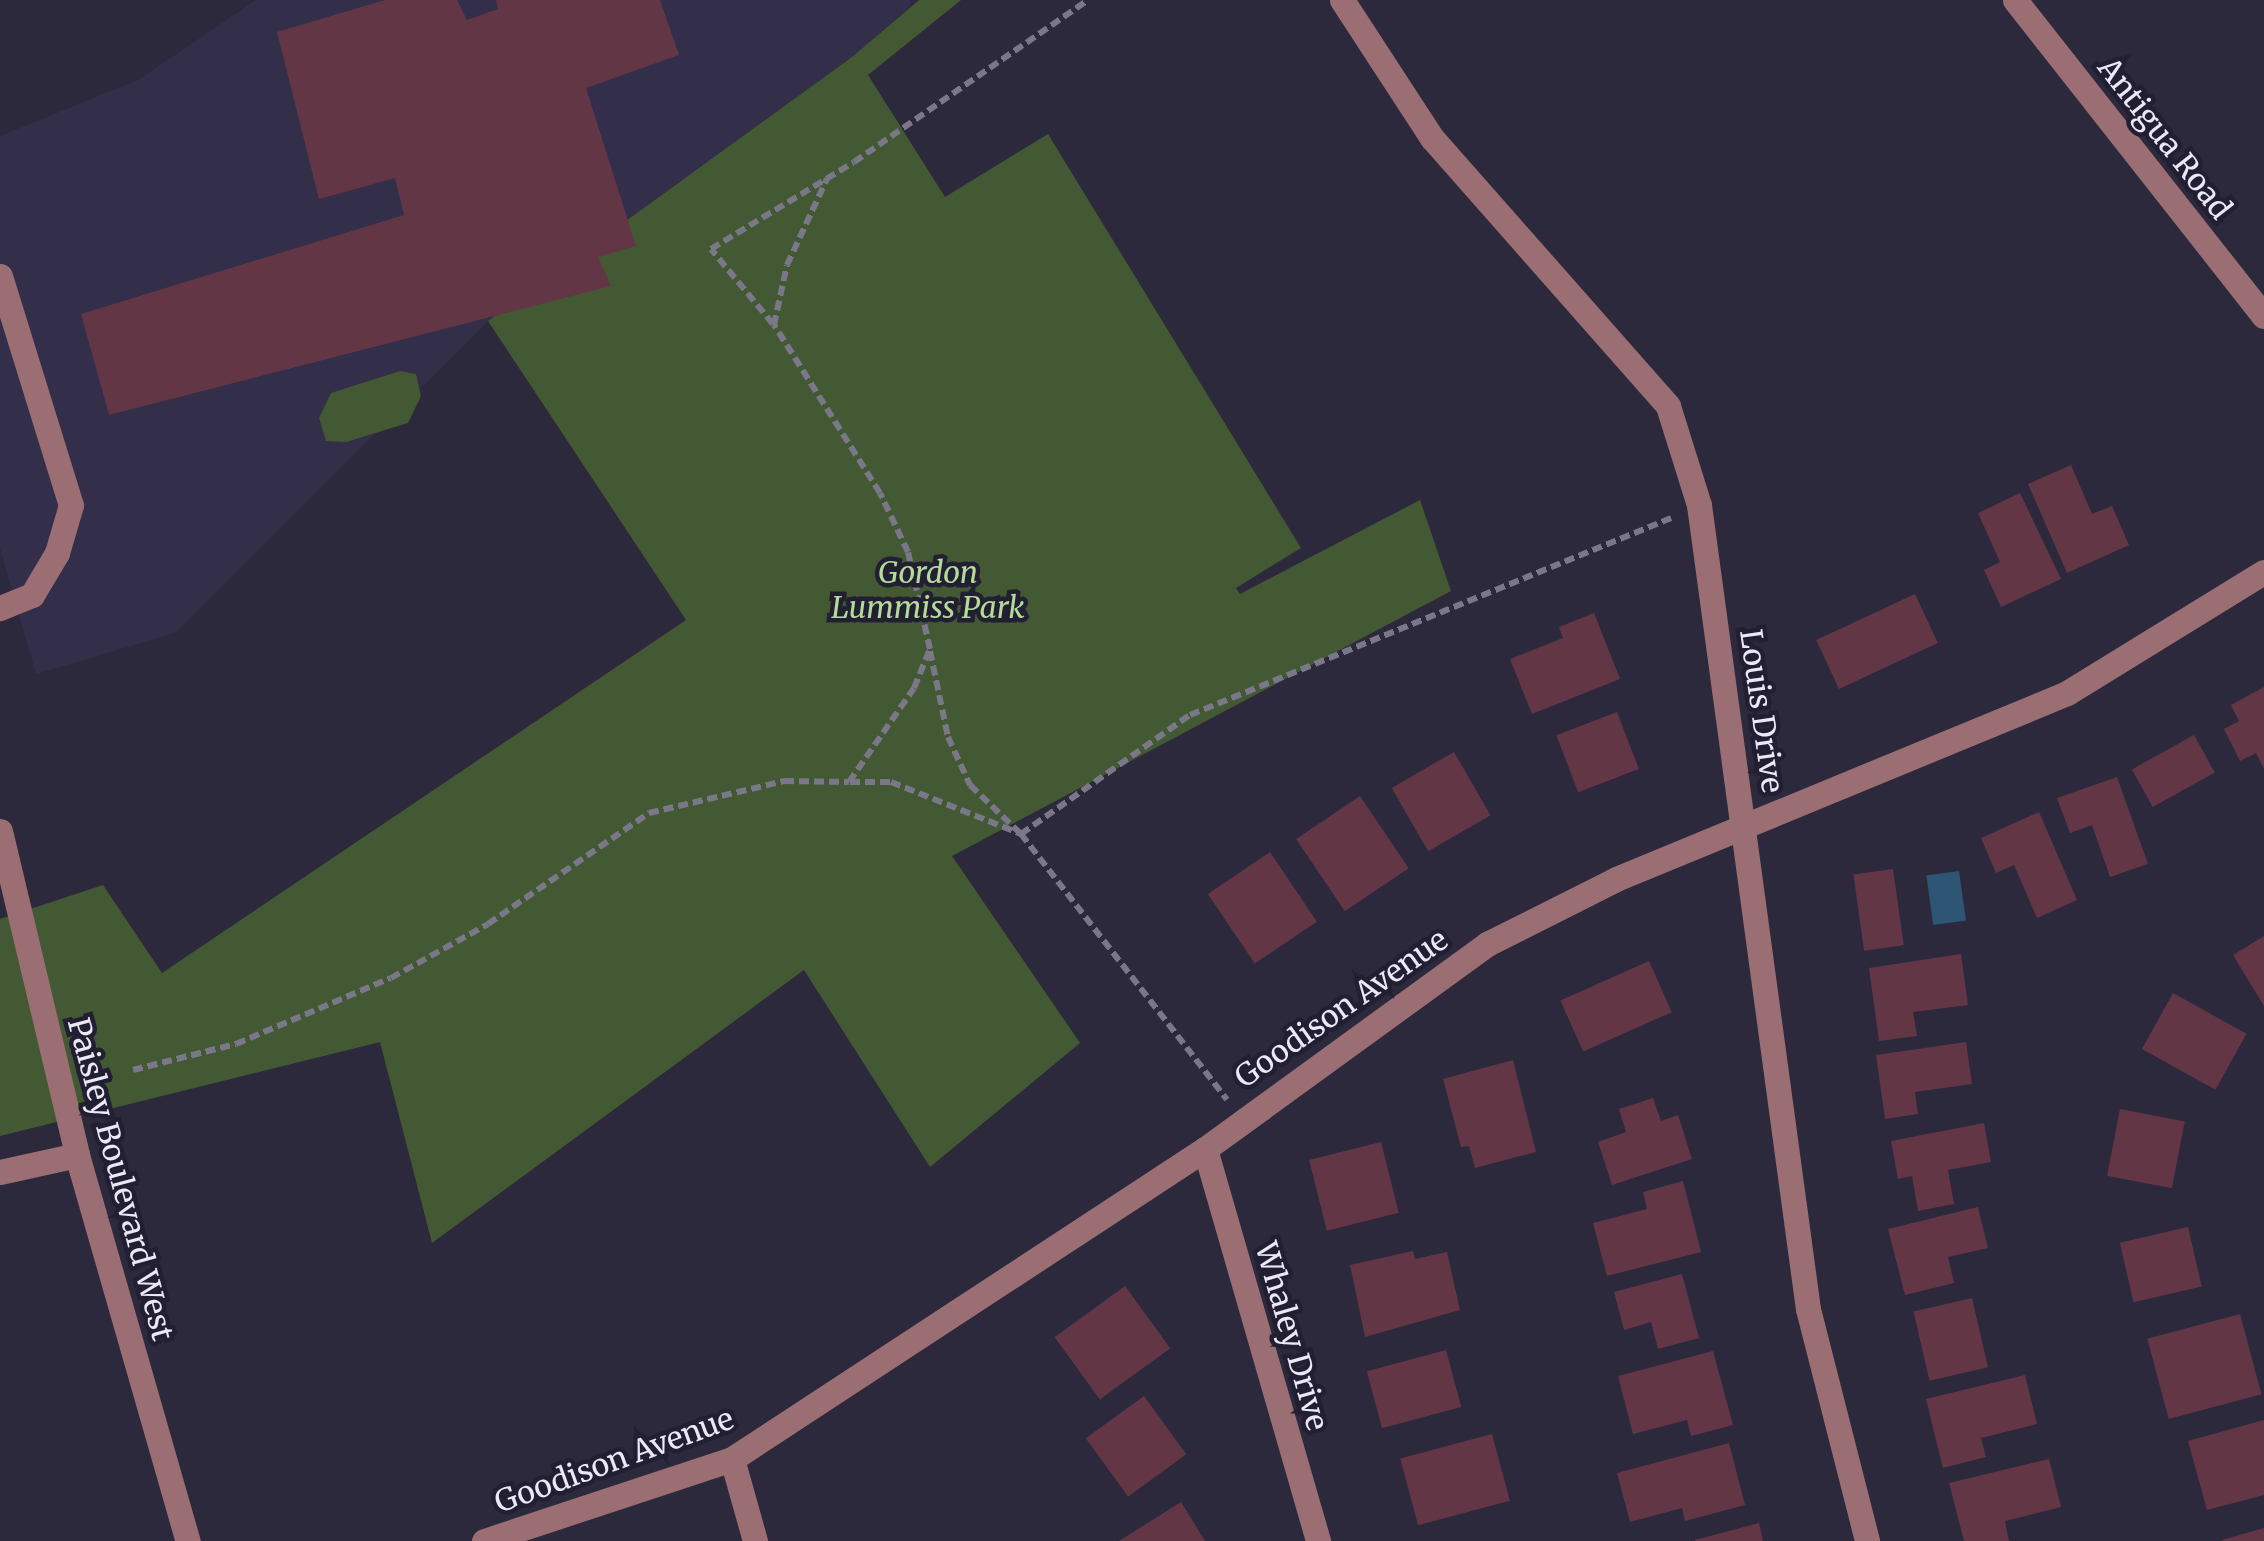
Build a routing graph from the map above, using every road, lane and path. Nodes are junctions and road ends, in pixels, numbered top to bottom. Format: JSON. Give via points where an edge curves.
{"nodes":[{"id":1,"x":1088,"y":0,"type":"edge"},
{"id":2,"x":1342,"y":0,"type":"edge"},
{"id":3,"x":2014,"y":0,"type":"edge"},
{"id":4,"x":826,"y":179,"type":"junction"},
{"id":5,"x":0,"y":276,"type":"edge"},
{"id":6,"x":2264,"y":316,"type":"edge"},
{"id":7,"x":774,"y":324,"type":"junction"},
{"id":8,"x":1699,"y":504,"type":"junction"},
{"id":9,"x":2264,"y":572,"type":"edge"},
{"id":10,"x":0,"y":608,"type":"edge"},
{"id":11,"x":930,"y":650,"type":"junction"},
{"id":12,"x":849,"y":782,"type":"junction"},
{"id":13,"x":1746,"y":826,"type":"junction"},
{"id":14,"x":0,"y":832,"type":"edge"},
{"id":15,"x":1021,"y":834,"type":"junction"},
{"id":16,"x":133,"y":1070,"type":"dead end"},
{"id":17,"x":1241,"y":1119,"type":"junction"},
{"id":18,"x":1205,"y":1149,"type":"junction"},
{"id":19,"x":77,"y":1154,"type":"junction"},
{"id":20,"x":0,"y":1172,"type":"edge"},
{"id":21,"x":732,"y":1459,"type":"junction"},
{"id":22,"x":188,"y":1541,"type":"edge"},
{"id":23,"x":484,"y":1541,"type":"edge"},
{"id":24,"x":755,"y":1541,"type":"edge"},
{"id":25,"x":1318,"y":1541,"type":"edge"},
{"id":26,"x":1867,"y":1541,"type":"edge"}],
"edges":[{"from":1,"to":4,"type":"path"},
{"from":2,"to":8,"type":"street","name":"Louis Drive","via":[[1432,138],[1668,406]]},
{"from":3,"to":6,"type":"street","name":"Antigua Road"},
{"from":4,"to":7,"type":"path","via":[[787,264]]},
{"from":4,"to":7,"type":"path","via":[[711,249]]},
{"from":5,"to":10,"type":"street","via":[[71,505],[57,553],[32,595]]},
{"from":7,"to":11,"type":"path","via":[[880,493],[908,552]]},
{"from":8,"to":13,"type":"street","name":"Louis Drive"},
{"from":8,"to":15,"type":"path","via":[[1590,556],[1190,715]]},
{"from":9,"to":13,"type":"street","name":"Goodison Avenue","via":[[2067,693]]},
{"from":11,"to":12,"type":"path","via":[[914,688]]},
{"from":11,"to":15,"type":"path","via":[[948,738],[970,785]]},
{"from":12,"to":15,"type":"path","via":[[891,782]]},
{"from":12,"to":16,"type":"path","via":[[784,781],[648,813],[488,924],[391,978],[236,1044]]},
{"from":13,"to":17,"type":"street","name":"Goodison Avenue","via":[[1616,879],[1487,944]]},
{"from":13,"to":26,"type":"street","name":"Louis Drive","via":[[1808,1309]]},
{"from":14,"to":19,"type":"street","name":"Paisley Boulevard West"},
{"from":15,"to":17,"type":"path"},
{"from":17,"to":18,"type":"street","name":"Goodison Avenue"},
{"from":18,"to":21,"type":"street","name":"Goodison Avenue"},
{"from":18,"to":25,"type":"street","name":"Whaley Drive"},
{"from":19,"to":20,"type":"street"},
{"from":19,"to":22,"type":"street","name":"Paisley Boulevard West"},
{"from":21,"to":23,"type":"street","name":"Goodison Avenue"},
{"from":21,"to":24,"type":"street"}]}
